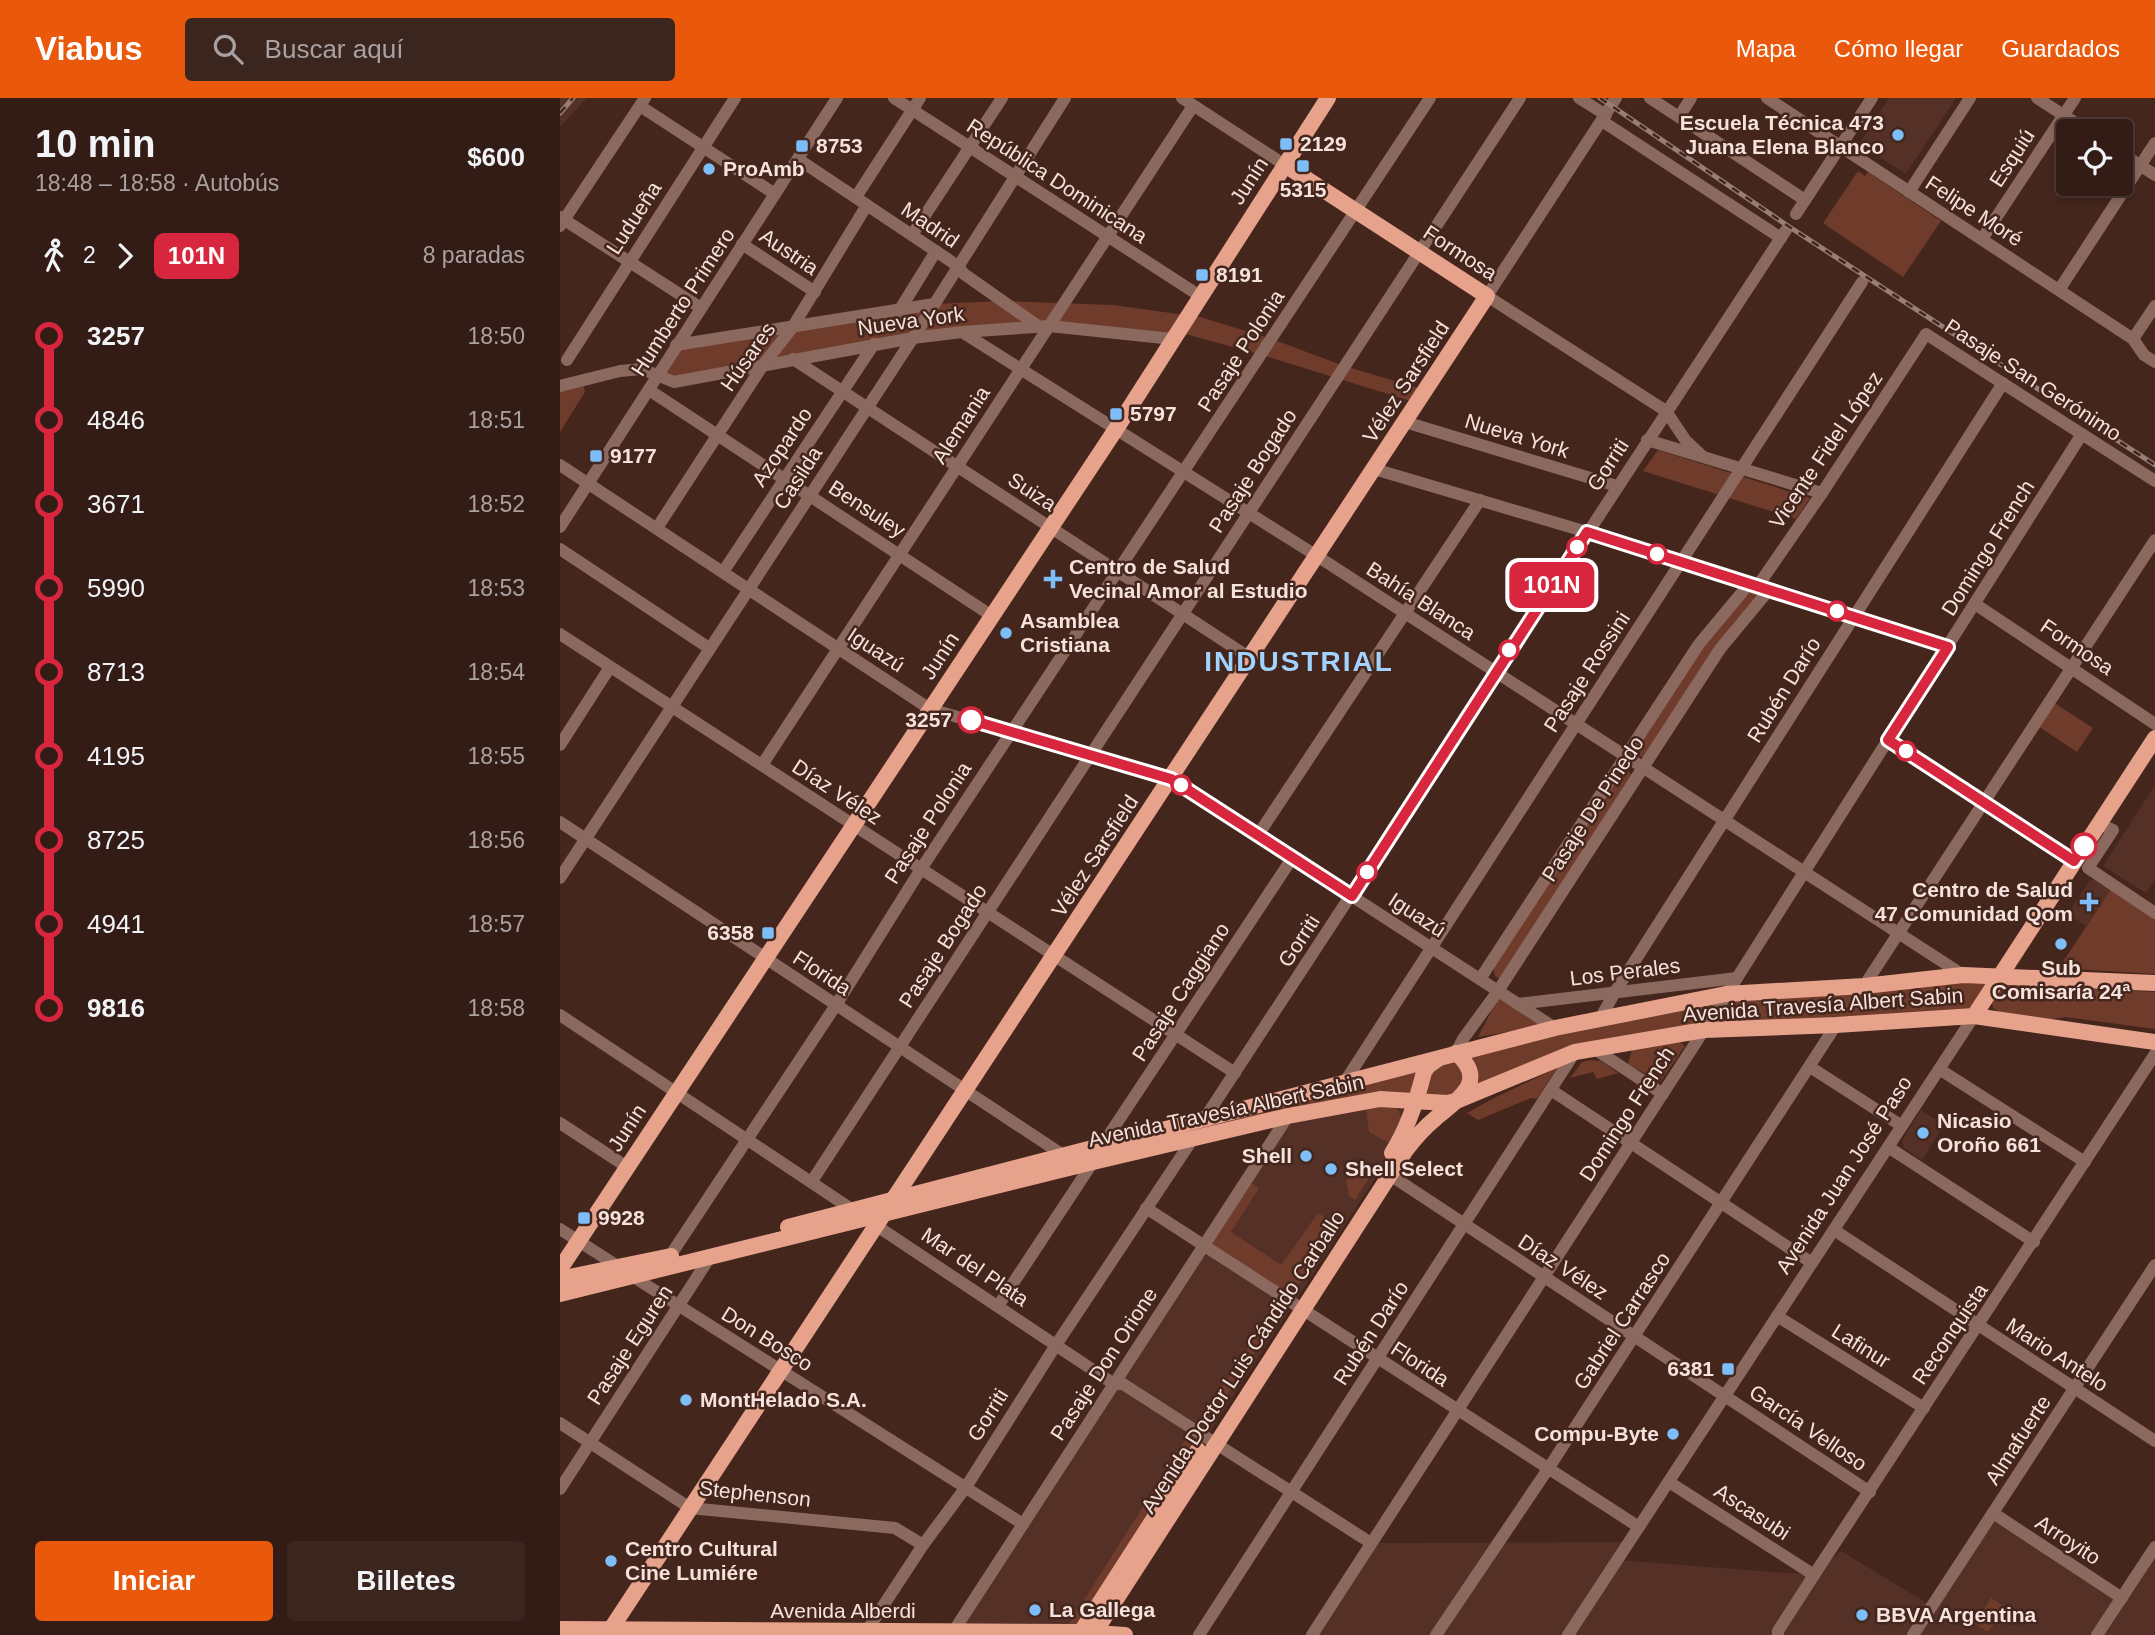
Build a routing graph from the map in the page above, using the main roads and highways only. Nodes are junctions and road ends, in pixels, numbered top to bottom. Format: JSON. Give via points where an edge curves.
{"nodes":[{"id":1,"x":1322,"y":100,"type":"edge"},
{"id":2,"x":1285,"y":165,"type":"junction"},
{"id":3,"x":1487,"y":296,"type":"joint"},
{"id":4,"x":2155,"y":738,"type":"edge"},
{"id":5,"x":2000,"y":975,"type":"junction"},
{"id":6,"x":2155,"y":983,"type":"edge"},
{"id":7,"x":1671,"y":1006,"type":"junction"},
{"id":8,"x":1974,"y":1016,"type":"junction"},
{"id":9,"x":1668,"y":1036,"type":"junction"},
{"id":10,"x":2155,"y":1042,"type":"edge"},
{"id":11,"x":1448,"y":1056,"type":"junction"},
{"id":12,"x":1422,"y":1079,"type":"junction"},
{"id":13,"x":1415,"y":1100,"type":"junction"},
{"id":14,"x":1456,"y":1101,"type":"junction"},
{"id":15,"x":1438,"y":1103,"type":"junction"},
{"id":16,"x":1385,"y":1171,"type":"junction"},
{"id":17,"x":875,"y":1213,"type":"junction"},
{"id":18,"x":560,"y":1269,"type":"edge"},
{"id":19,"x":625,"y":1272,"type":"junction"},
{"id":20,"x":560,"y":1279,"type":"edge"},
{"id":21,"x":560,"y":1294,"type":"edge"},
{"id":22,"x":560,"y":1629,"type":"edge"},
{"id":23,"x":608,"y":1633,"type":"edge"},
{"id":24,"x":864,"y":1633,"type":"edge"},
{"id":25,"x":1086,"y":1634,"type":"edge"},
{"id":26,"x":1125,"y":1635,"type":"edge"}],
"edges":[{"from":1,"to":2,"type":"main road","name":"Junín"},
{"from":2,"to":3,"type":"main road","name":"Formosa"},
{"from":2,"to":18,"type":"main road","name":"Junín","via":[[1051,528]]},
{"from":3,"to":17,"type":"main road","name":"Vélez Sarsfield","via":[[966,1091]]},
{"from":4,"to":5,"type":"main road","name":"Avenida Juan José Paso","via":[[2106,827]]},
{"from":5,"to":6,"type":"main road","name":"Avenida Travesía Albert Sabin"},
{"from":5,"to":7,"type":"main road","name":"Avenida Travesía Albert Sabin","via":[[1726,994]]},
{"from":5,"to":8,"type":"main road","name":"Avenida Juan José Paso"},
{"from":7,"to":9,"type":"main road","via":[[1678,1020]]},
{"from":7,"to":11,"type":"main road","name":"Avenida Travesía Albert Sabin","via":[[1555,1028]]},
{"from":8,"to":9,"type":"main road","name":"Avenida Travesía Albert Sabin","via":[[1704,1030]]},
{"from":8,"to":10,"type":"main road","name":"Avenida Travesía Albert Sabin"},
{"from":9,"to":14,"type":"main road","name":"Avenida Travesía Albert Sabin","via":[[1576,1052]]},
{"from":11,"to":12,"type":"main road","name":"Avenida Doctor Luis Cándido Carballo","via":[[1428,1066]]},
{"from":11,"to":14,"type":"main road","name":"Avenida Doctor Luis Cándido Carballo","via":[[1464,1061],[1471,1077]]},
{"from":11,"to":17,"type":"main road","name":"Avenida Travesía Albert Sabin","via":[[1063,1155]]},
{"from":12,"to":13,"type":"main road","name":"Avenida Doctor Luis Cándido Carballo"},
{"from":12,"to":15,"type":"main road","via":[[1426,1093]]},
{"from":13,"to":15,"type":"main road","name":"Avenida Travesía Albert Sabin"},
{"from":13,"to":16,"type":"main road","name":"Avenida Doctor Luis Cándido Carballo"},
{"from":13,"to":17,"type":"main road","name":"Avenida Travesía Albert Sabin","via":[[1380,1099],[1287,1116]]},
{"from":14,"to":15,"type":"main road","name":"Avenida Travesía Albert Sabin"},
{"from":14,"to":16,"type":"main road","name":"Avenida Doctor Luis Cándido Carballo"},
{"from":16,"to":25,"type":"main road","name":"Avenida Doctor Luis Cándido Carballo"},
{"from":17,"to":19,"type":"main road","name":"Avenida Travesía Albert Sabin","via":[[710,1257]]},
{"from":17,"to":19,"type":"main road","name":"Avenida Travesía Albert Sabin","via":[[670,1256]]},
{"from":17,"to":23,"type":"main road","name":"Vélez Sarsfield","via":[[782,1370]]},
{"from":19,"to":20,"type":"main road","name":"Avenida Travesía Albert Sabin"},
{"from":19,"to":21,"type":"main road","name":"Avenida Travesía Albert Sabin"},
{"from":22,"to":23,"type":"main road","name":"Avenida Alberdi"},
{"from":23,"to":24,"type":"main road","name":"Avenida Alberdi"},
{"from":24,"to":25,"type":"main road","name":"Avenida Alberdi"},
{"from":25,"to":26,"type":"main road","name":"Avenida Alberdi"}]}
